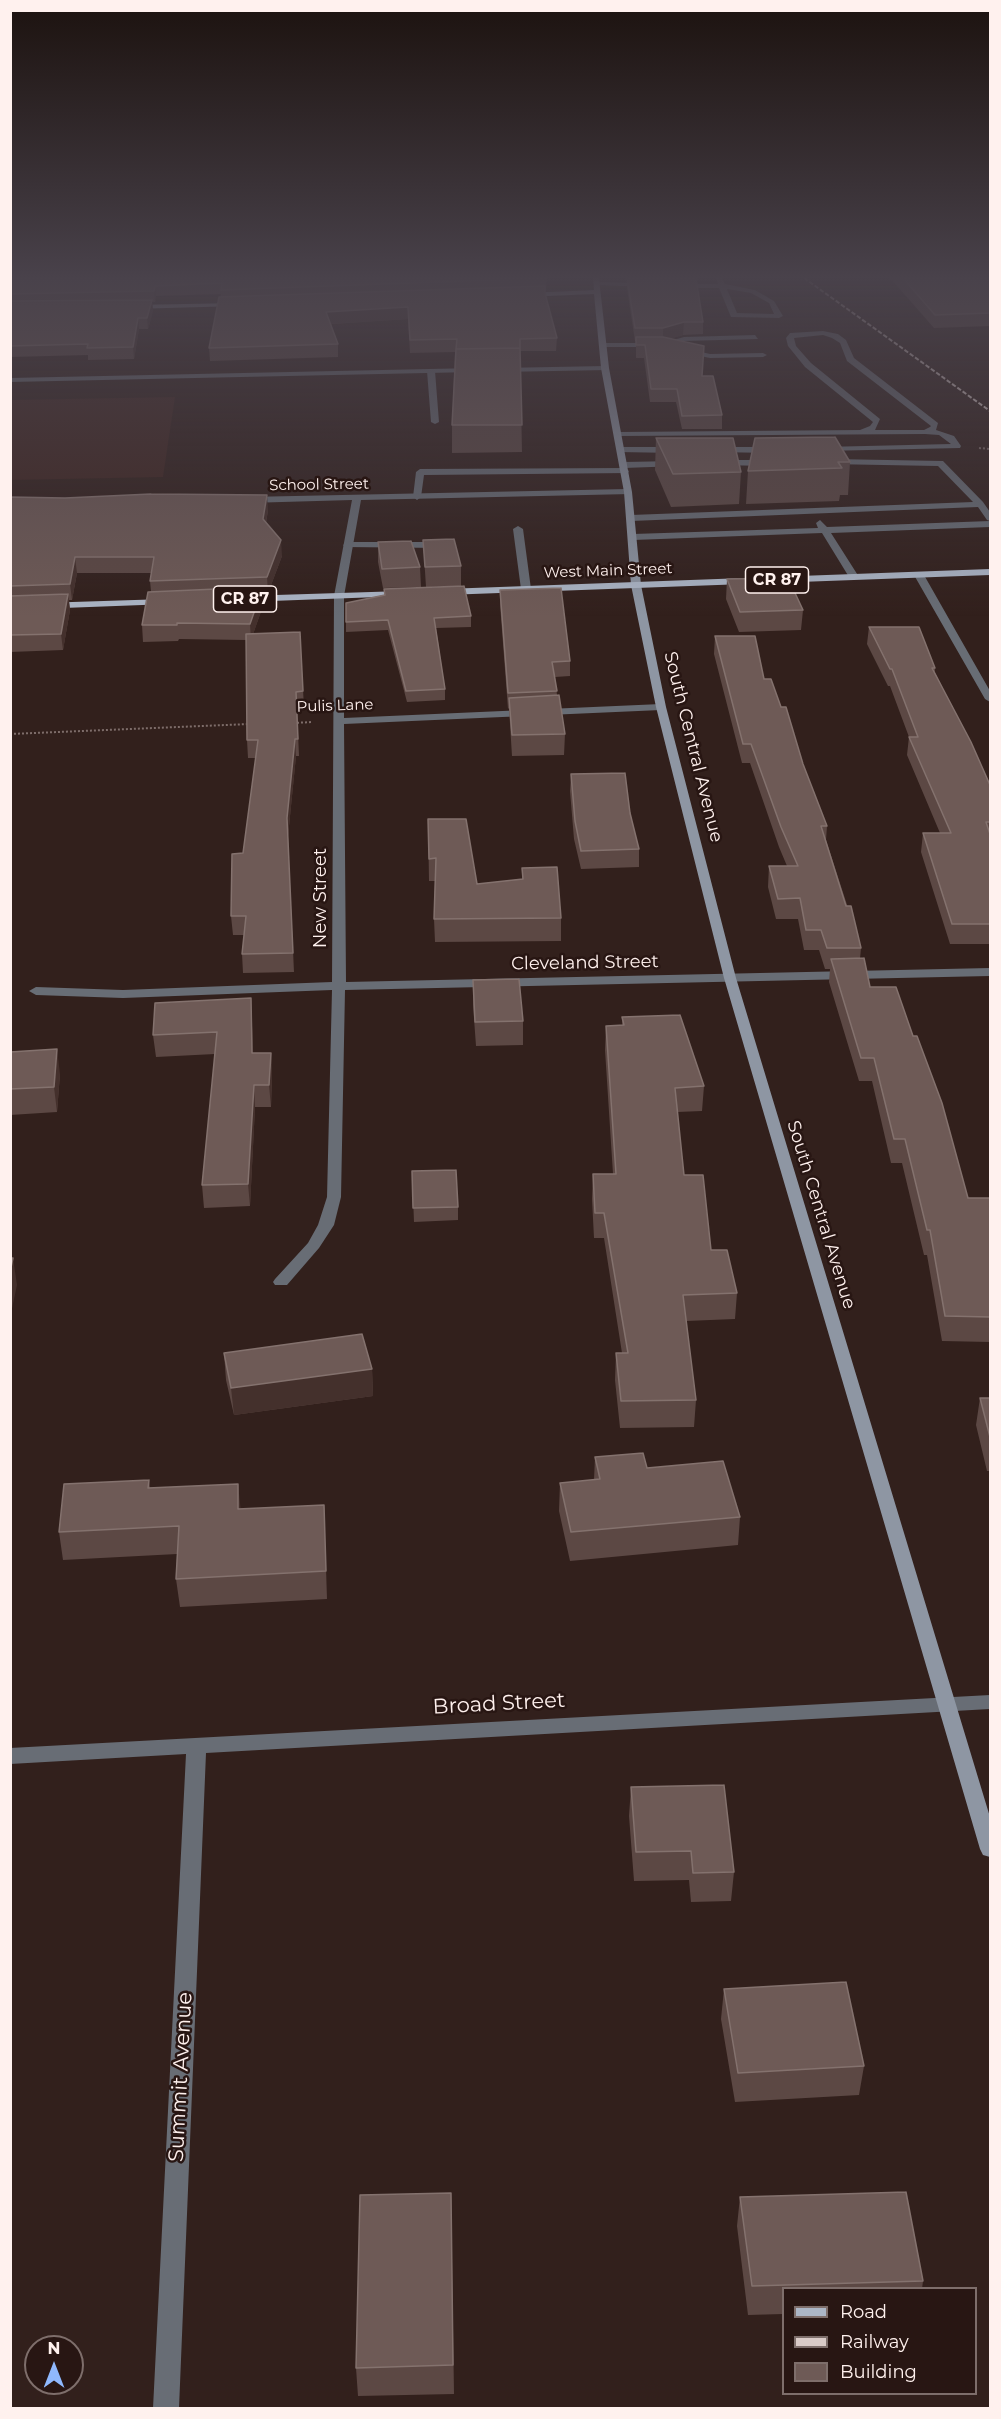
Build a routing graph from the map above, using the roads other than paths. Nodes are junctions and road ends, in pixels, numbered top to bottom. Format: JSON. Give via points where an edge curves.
{"nodes":[{"id":1,"x":433,"y":391,"type":"edge"},
{"id":2,"x":610,"y":391,"type":"edge"},
{"id":3,"x":839,"y":391,"type":"edge"},
{"id":4,"x":891,"y":391,"type":"edge"},
{"id":5,"x":435,"y":422,"type":"dead end"},
{"id":6,"x":862,"y":432,"type":"junction"},
{"id":7,"x":925,"y":432,"type":"junction"},
{"id":8,"x":620,"y":434,"type":"junction"},
{"id":9,"x":818,"y":449,"type":"edge"},
{"id":10,"x":622,"y":450,"type":"junction"},
{"id":11,"x":691,"y":450,"type":"edge"},
{"id":12,"x":703,"y":450,"type":"edge"},
{"id":13,"x":784,"y":450,"type":"edge"},
{"id":14,"x":820,"y":462,"type":"edge"},
{"id":15,"x":774,"y":463,"type":"edge"},
{"id":16,"x":682,"y":464,"type":"edge"},
{"id":17,"x":717,"y":464,"type":"edge"},
{"id":18,"x":625,"y":468,"type":"junction"},
{"id":19,"x":628,"y":492,"type":"junction"},
{"id":20,"x":417,"y":496,"type":"junction"},
{"id":21,"x":357,"y":498,"type":"junction"},
{"id":22,"x":238,"y":500,"type":"edge"},
{"id":23,"x":980,"y":504,"type":"junction"},
{"id":24,"x":812,"y":510,"type":"junction"},
{"id":25,"x":631,"y":518,"type":"junction"},
{"id":26,"x":990,"y":518,"type":"edge"},
{"id":27,"x":990,"y":524,"type":"edge"},
{"id":28,"x":518,"y":529,"type":"dead end"},
{"id":29,"x":824,"y":529,"type":"junction"},
{"id":30,"x":633,"y":537,"type":"junction"},
{"id":31,"x":348,"y":545,"type":"junction"},
{"id":32,"x":447,"y":545,"type":"edge"},
{"id":33,"x":990,"y":572,"type":"edge"},
{"id":34,"x":919,"y":575,"type":"junction"},
{"id":35,"x":854,"y":577,"type":"junction"},
{"id":36,"x":636,"y":585,"type":"junction"},
{"id":37,"x":526,"y":589,"type":"junction"},
{"id":38,"x":409,"y":593,"type":"edge"},
{"id":39,"x":432,"y":593,"type":"edge"},
{"id":40,"x":339,"y":596,"type":"junction"},
{"id":41,"x":233,"y":600,"type":"edge"},
{"id":42,"x":175,"y":602,"type":"edge"},
{"id":43,"x":10,"y":607,"type":"edge"},
{"id":44,"x":990,"y":699,"type":"edge"},
{"id":45,"x":661,"y":707,"type":"junction"},
{"id":46,"x":338,"y":721,"type":"junction"},
{"id":47,"x":990,"y":972,"type":"edge"},
{"id":48,"x":730,"y":978,"type":"junction"},
{"id":49,"x":339,"y":986,"type":"junction"},
{"id":50,"x":36,"y":991,"type":"dead end"},
{"id":51,"x":281,"y":1282,"type":"dead end"},
{"id":52,"x":990,"y":1702,"type":"edge"},
{"id":53,"x":947,"y":1703,"type":"junction"},
{"id":54,"x":196,"y":1745,"type":"junction"},
{"id":55,"x":10,"y":1756,"type":"edge"},
{"id":56,"x":990,"y":1849,"type":"edge"},
{"id":57,"x":166,"y":2409,"type":"edge"}],
"edges":[{"from":1,"to":5,"type":"street"},
{"from":2,"to":8,"type":"street","name":"South Central Avenue"},
{"from":3,"to":6,"type":"street","via":[[877,421],[873,428]]},
{"from":4,"to":7,"type":"street","via":[[935,425]]},
{"from":6,"to":7,"type":"street"},
{"from":6,"to":8,"type":"street"},
{"from":7,"to":9,"type":"street","via":[[941,433],[957,446]]},
{"from":8,"to":10,"type":"street","name":"South Central Avenue"},
{"from":10,"to":11,"type":"street"},
{"from":10,"to":18,"type":"street","name":"South Central Avenue"},
{"from":12,"to":13,"type":"street"},
{"from":14,"to":23,"type":"street","via":[[940,463]]},
{"from":15,"to":17,"type":"street"},
{"from":16,"to":18,"type":"street"},
{"from":18,"to":19,"type":"street","name":"South Central Avenue"},
{"from":18,"to":20,"type":"street","via":[[420,472]]},
{"from":19,"to":20,"type":"street","name":"School Street"},
{"from":19,"to":25,"type":"street","name":"South Central Avenue"},
{"from":20,"to":21,"type":"street","name":"School Street"},
{"from":21,"to":22,"type":"street","name":"School Street"},
{"from":21,"to":31,"type":"street","name":"New Street"},
{"from":23,"to":24,"type":"street"},
{"from":23,"to":26,"type":"street"},
{"from":24,"to":25,"type":"street"},
{"from":24,"to":29,"type":"street"},
{"from":25,"to":30,"type":"street","name":"South Central Avenue"},
{"from":27,"to":29,"type":"street"},
{"from":28,"to":37,"type":"street"},
{"from":29,"to":30,"type":"street"},
{"from":29,"to":35,"type":"street"},
{"from":30,"to":36,"type":"street","name":"South Central Avenue"},
{"from":31,"to":32,"type":"street"},
{"from":31,"to":40,"type":"street","name":"New Street"},
{"from":33,"to":34,"type":"main road","name":"West Main Street","number":"CR 87"},
{"from":34,"to":35,"type":"main road","name":"West Main Street","number":"CR 87"},
{"from":34,"to":44,"type":"street"},
{"from":35,"to":36,"type":"main road","name":"West Main Street","number":"CR 87"},
{"from":36,"to":37,"type":"main road","name":"West Main Street","number":"CR 87"},
{"from":36,"to":45,"type":"street","name":"South Central Avenue"},
{"from":37,"to":39,"type":"main road","name":"West Main Street","number":"CR 87"},
{"from":38,"to":40,"type":"main road","number":"CR 87"},
{"from":40,"to":41,"type":"main road","number":"CR 87"},
{"from":40,"to":46,"type":"street","name":"New Street"},
{"from":42,"to":43,"type":"main road"},
{"from":45,"to":46,"type":"street","name":"Pulis Lane"},
{"from":45,"to":48,"type":"street","name":"South Central Avenue"},
{"from":46,"to":49,"type":"street","name":"New Street"},
{"from":47,"to":48,"type":"street","name":"Cleveland Street"},
{"from":48,"to":49,"type":"street","name":"Cleveland Street"},
{"from":48,"to":53,"type":"street","name":"South Central Avenue"},
{"from":49,"to":50,"type":"street","name":"Cleveland Street","via":[[123,994]]},
{"from":49,"to":51,"type":"street","name":"New Street","via":[[334,1197],[314,1245]]},
{"from":52,"to":53,"type":"street","name":"Broad Street"},
{"from":53,"to":54,"type":"street","name":"Broad Street"},
{"from":53,"to":56,"type":"street","name":"South Central Avenue"},
{"from":54,"to":55,"type":"street","name":"Broad Street"},
{"from":54,"to":57,"type":"street","name":"Summit Avenue"}]}
